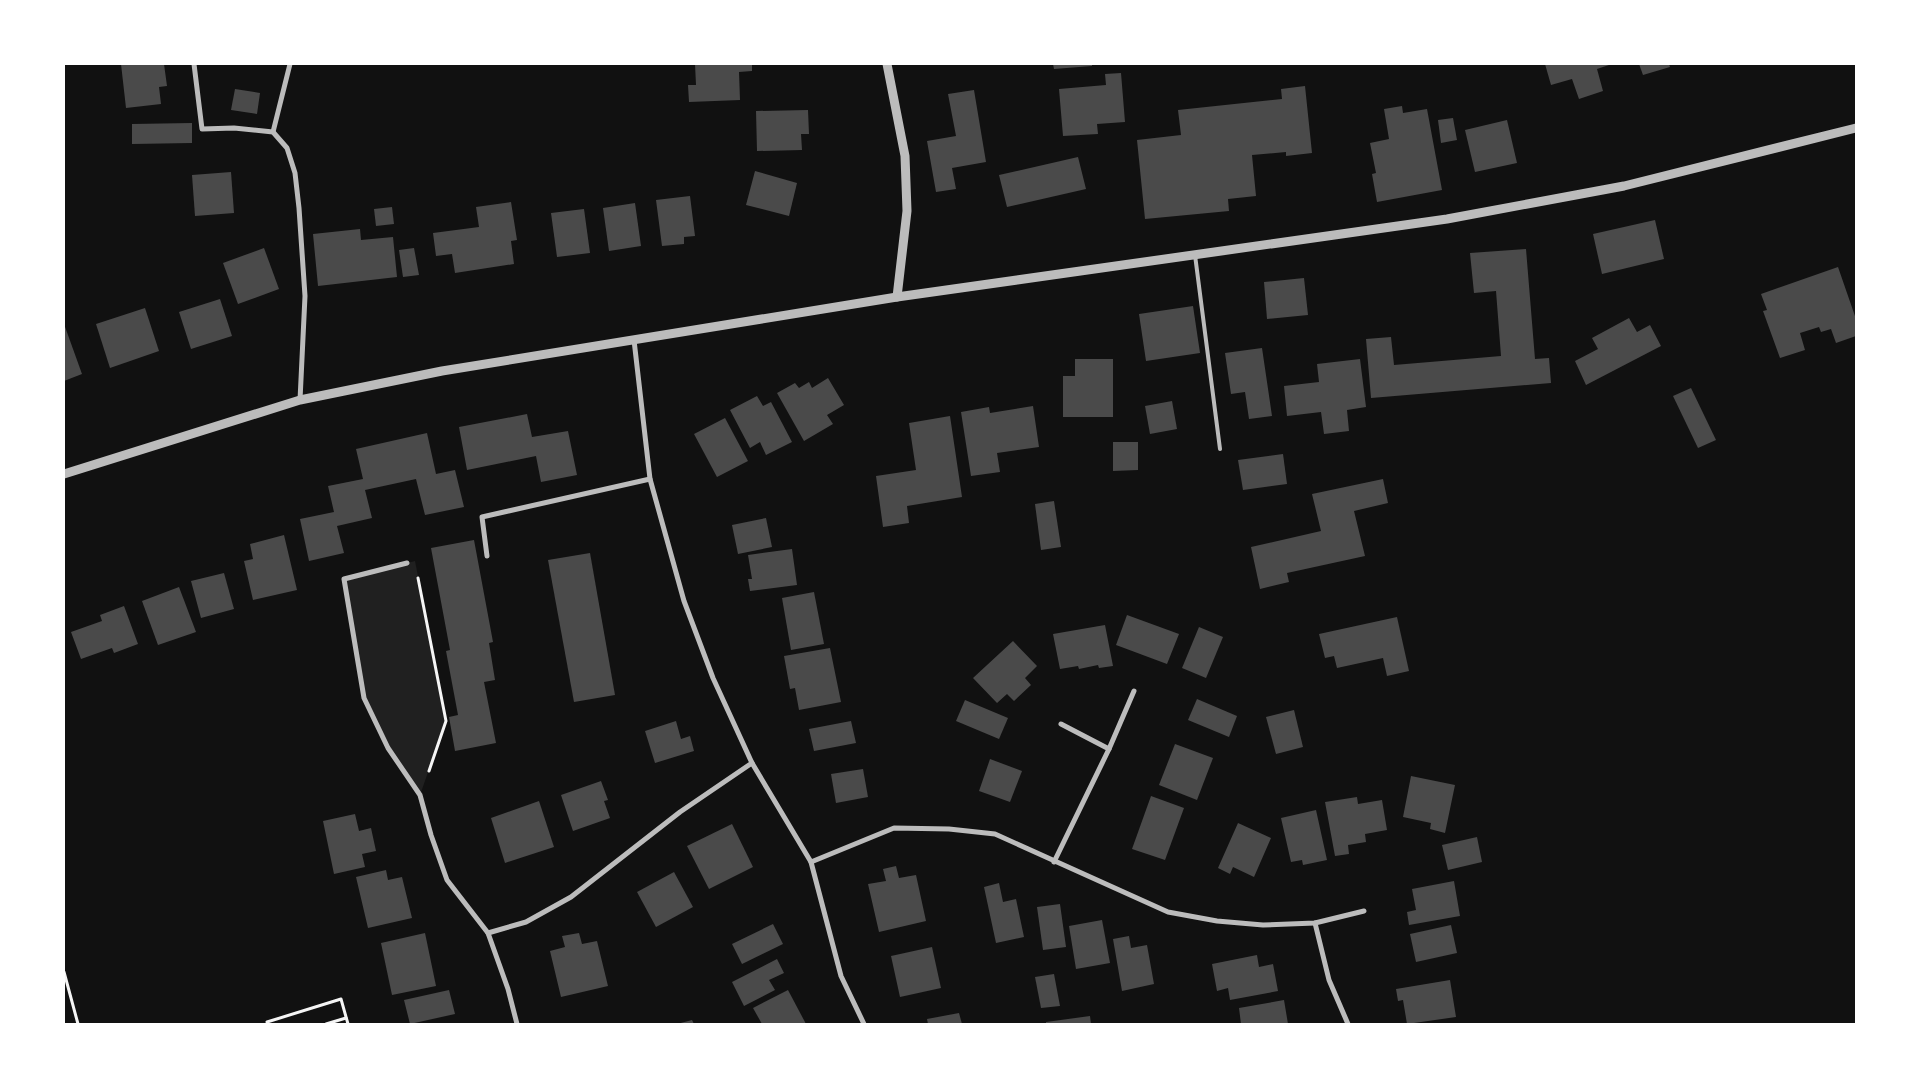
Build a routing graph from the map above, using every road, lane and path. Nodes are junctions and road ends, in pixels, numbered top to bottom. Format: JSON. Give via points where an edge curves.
{"nodes":[{"id":1,"x":194,"y":64,"type":"edge"},
{"id":2,"x":290,"y":64,"type":"edge"},
{"id":3,"x":887,"y":64,"type":"edge"},
{"id":4,"x":1856,"y":128,"type":"edge"},
{"id":5,"x":274,"y":132,"type":"junction"},
{"id":6,"x":1195,"y":255,"type":"junction"},
{"id":7,"x":897,"y":297,"type":"junction"},
{"id":8,"x":634,"y":340,"type":"junction"},
{"id":9,"x":300,"y":400,"type":"junction"},
{"id":10,"x":1220,"y":449,"type":"dead end"},
{"id":11,"x":64,"y":474,"type":"edge"},
{"id":12,"x":650,"y":479,"type":"junction"},
{"id":13,"x":486,"y":556,"type":"dead end"},
{"id":14,"x":407,"y":563,"type":"joint"},
{"id":15,"x":1134,"y":691,"type":"dead end"},
{"id":16,"x":1061,"y":724,"type":"dead end"},
{"id":17,"x":1109,"y":749,"type":"junction"},
{"id":18,"x":752,"y":763,"type":"junction"},
{"id":19,"x":420,"y":795,"type":"junction"},
{"id":20,"x":812,"y":862,"type":"junction"},
{"id":21,"x":1054,"y":862,"type":"junction"},
{"id":22,"x":1364,"y":911,"type":"dead end"},
{"id":23,"x":1315,"y":923,"type":"junction"},
{"id":24,"x":488,"y":933,"type":"junction"},
{"id":25,"x":64,"y":972,"type":"edge"},
{"id":26,"x":346,"y":1018,"type":"junction"},
{"id":27,"x":267,"y":1022,"type":"dead end"},
{"id":28,"x":78,"y":1024,"type":"edge"},
{"id":29,"x":326,"y":1024,"type":"edge"},
{"id":30,"x":348,"y":1024,"type":"edge"},
{"id":31,"x":517,"y":1024,"type":"edge"},
{"id":32,"x":864,"y":1024,"type":"edge"},
{"id":33,"x":1348,"y":1024,"type":"edge"}],
"edges":[{"from":1,"to":5,"type":"street","via":[[202,129]]},
{"from":2,"to":5,"type":"street"},
{"from":3,"to":7,"type":"street","via":[[905,156],[907,211]]},
{"from":4,"to":6,"type":"street","via":[[1615,187],[1447,219]]},
{"from":5,"to":9,"type":"street","via":[[287,148],[295,173],[299,208],[305,296]]},
{"from":6,"to":7,"type":"street"},
{"from":6,"to":10,"type":"lane"},
{"from":7,"to":8,"type":"street"},
{"from":8,"to":9,"type":"street","via":[[442,370]]},
{"from":8,"to":12,"type":"street"},
{"from":9,"to":11,"type":"street"},
{"from":12,"to":13,"type":"street","via":[[482,517]]},
{"from":12,"to":18,"type":"street","via":[[684,601],[713,678]]},
{"from":14,"to":19,"type":"path","via":[[415,561],[446,721]]},
{"from":14,"to":19,"type":"street","via":[[344,578],[364,698],[388,748]]},
{"from":15,"to":17,"type":"street"},
{"from":16,"to":17,"type":"street"},
{"from":17,"to":21,"type":"street"},
{"from":18,"to":20,"type":"street"},
{"from":18,"to":24,"type":"street","via":[[680,812],[571,897],[526,922]]},
{"from":19,"to":24,"type":"street","via":[[447,880]]},
{"from":20,"to":21,"type":"street","via":[[894,828],[995,834]]},
{"from":20,"to":32,"type":"street","via":[[841,976]]},
{"from":21,"to":23,"type":"street","via":[[1168,912],[1263,925]]},
{"from":22,"to":23,"type":"street"},
{"from":23,"to":33,"type":"street","via":[[1329,980]]},
{"from":24,"to":31,"type":"street"},
{"from":25,"to":28,"type":"path"},
{"from":26,"to":27,"type":"path","via":[[340,999]]},
{"from":26,"to":29,"type":"path"},
{"from":26,"to":30,"type":"path"}]}
